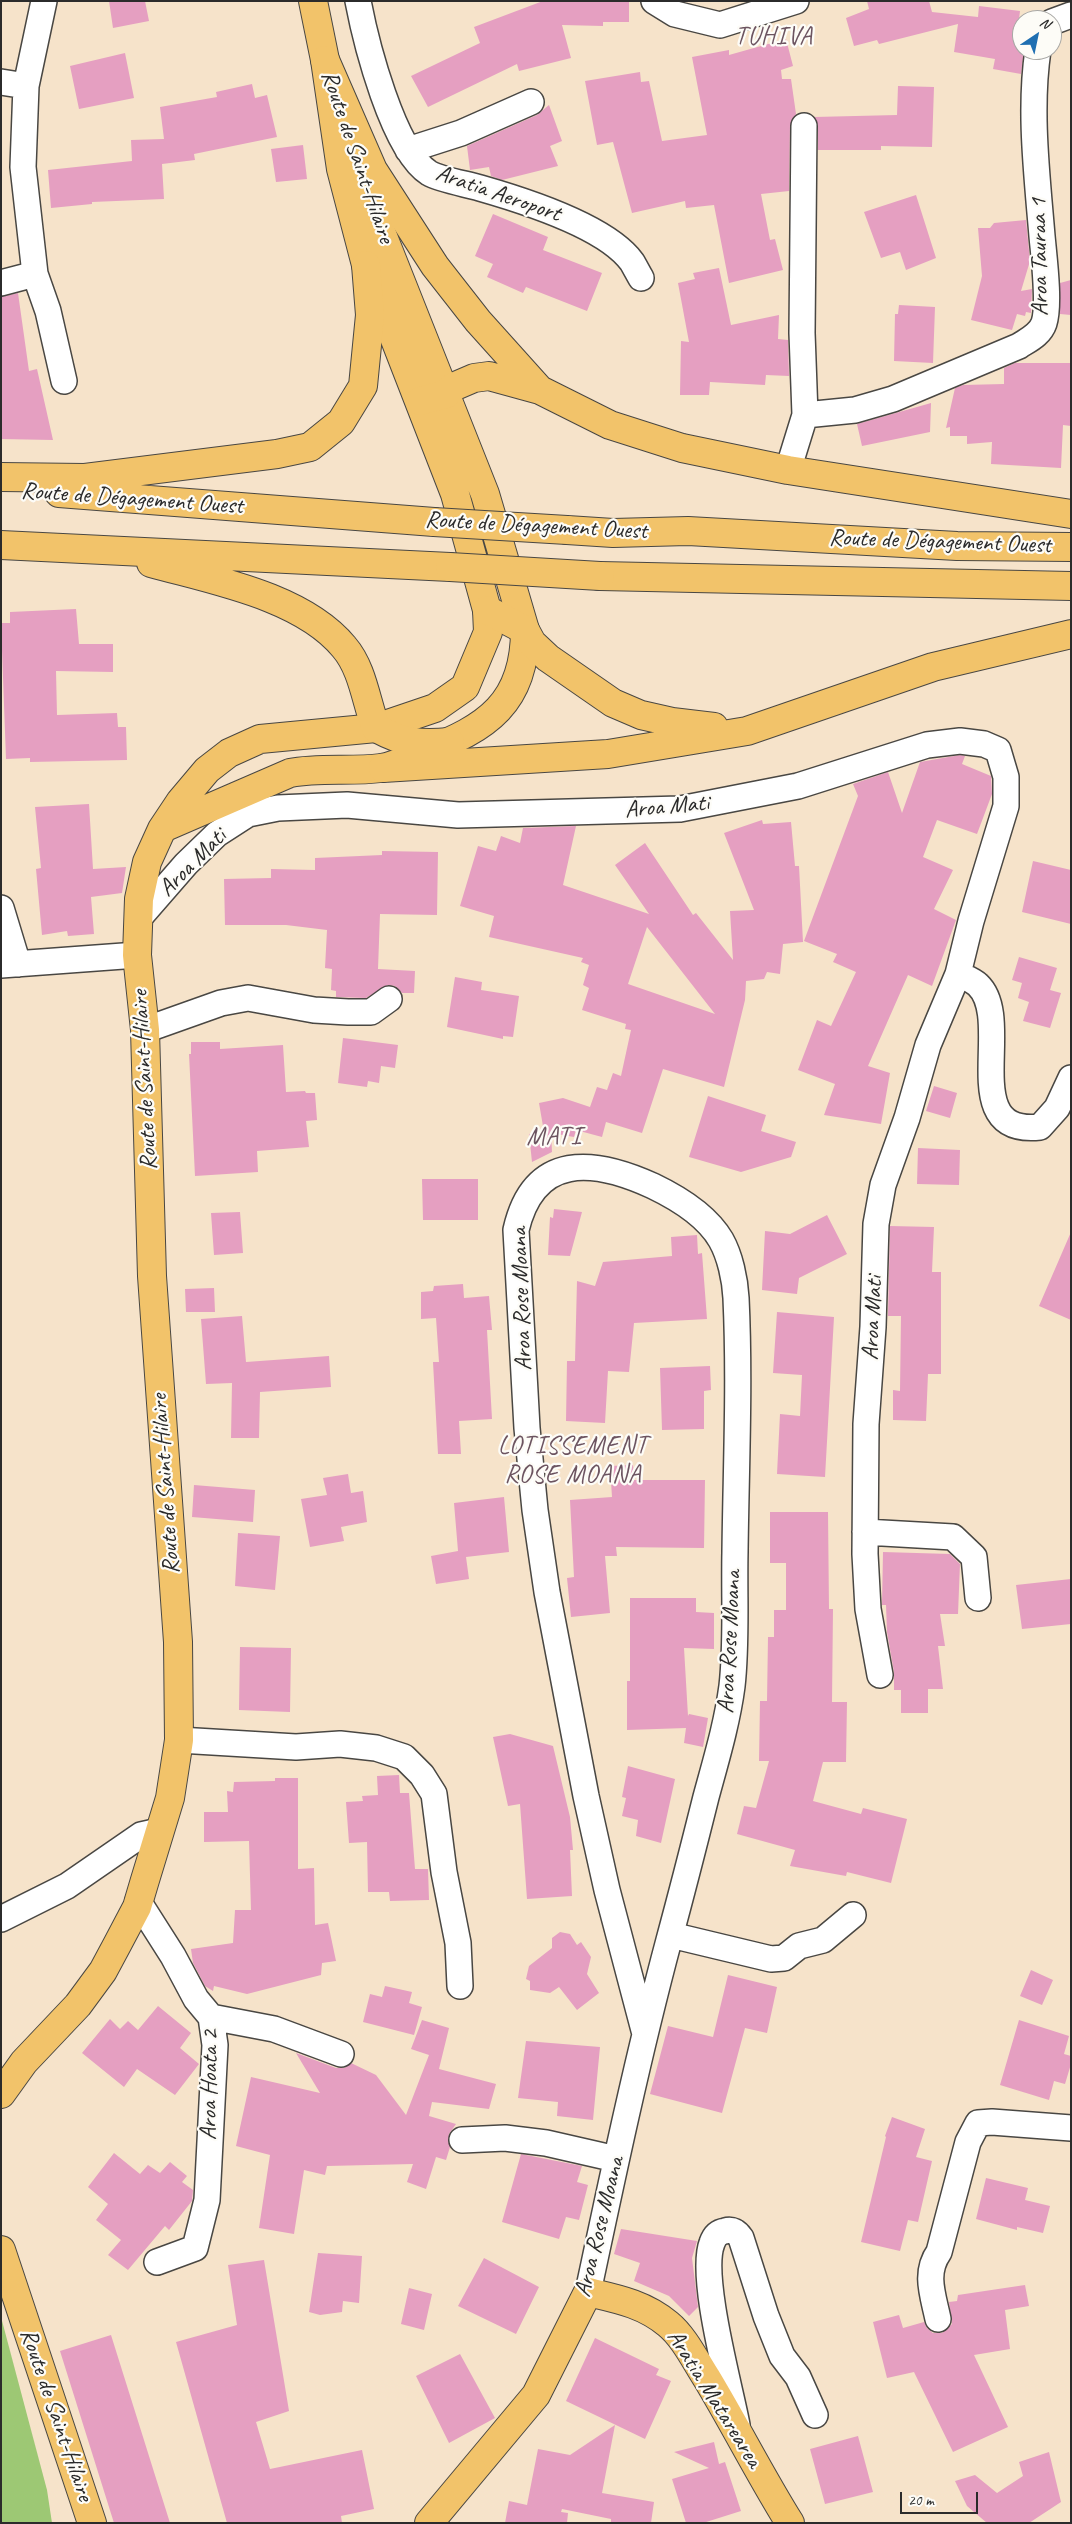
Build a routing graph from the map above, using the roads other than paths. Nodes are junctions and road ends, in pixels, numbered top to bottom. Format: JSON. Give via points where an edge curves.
{"nodes":[{"id":1,"x":44,"y":1,"type":"edge"},
{"id":2,"x":313,"y":1,"type":"edge"},
{"id":3,"x":358,"y":1,"type":"edge"},
{"id":4,"x":654,"y":1,"type":"edge"},
{"id":5,"x":796,"y":1,"type":"edge"},
{"id":6,"x":325,"y":60,"type":"junction"},
{"id":7,"x":1036,"y":60,"type":"edge"},
{"id":8,"x":1,"y":82,"type":"edge"},
{"id":9,"x":26,"y":86,"type":"junction"},
{"id":10,"x":530,"y":102,"type":"dead end"},
{"id":11,"x":804,"y":126,"type":"dead end"},
{"id":12,"x":408,"y":150,"type":"junction"},
{"id":13,"x":366,"y":265,"type":"junction"},
{"id":14,"x":35,"y":274,"type":"junction"},
{"id":15,"x":641,"y":278,"type":"dead end"},
{"id":16,"x":1,"y":284,"type":"edge"},
{"id":17,"x":64,"y":380,"type":"dead end"},
{"id":18,"x":540,"y":390,"type":"junction"},
{"id":19,"x":446,"y":394,"type":"junction"},
{"id":20,"x":420,"y":401,"type":"junction"},
{"id":21,"x":805,"y":414,"type":"junction"},
{"id":22,"x":788,"y":470,"type":"junction"},
{"id":23,"x":1,"y":477,"type":"edge"},
{"id":24,"x":1,"y":489,"type":"edge"},
{"id":25,"x":1071,"y":514,"type":"edge"},
{"id":26,"x":1,"y":545,"type":"edge"},
{"id":27,"x":1071,"y":547,"type":"edge"},
{"id":28,"x":106,"y":550,"type":"junction"},
{"id":29,"x":1071,"y":586,"type":"edge"},
{"id":30,"x":487,"y":610,"type":"junction"},
{"id":31,"x":525,"y":630,"type":"junction"},
{"id":32,"x":1071,"y":634,"type":"edge"},
{"id":33,"x":376,"y":728,"type":"junction"},
{"id":34,"x":747,"y":730,"type":"junction"},
{"id":35,"x":450,"y":742,"type":"junction"},
{"id":36,"x":383,"y":768,"type":"junction"},
{"id":37,"x":162,"y":828,"type":"junction"},
{"id":38,"x":1,"y":908,"type":"edge"},
{"id":39,"x":139,"y":918,"type":"junction"},
{"id":40,"x":137,"y":954,"type":"junction"},
{"id":41,"x":9,"y":965,"type":"edge"},
{"id":42,"x":958,"y":974,"type":"junction"},
{"id":43,"x":389,"y":999,"type":"dead end"},
{"id":44,"x":146,"y":1030,"type":"junction"},
{"id":45,"x":1071,"y":1078,"type":"edge"},
{"id":46,"x":865,"y":1532,"type":"junction"},
{"id":47,"x":978,"y":1598,"type":"dead end"},
{"id":48,"x":880,"y":1675,"type":"dead end"},
{"id":49,"x":179,"y":1740,"type":"junction"},
{"id":50,"x":159,"y":1832,"type":"junction"},
{"id":51,"x":138,"y":1902,"type":"junction"},
{"id":52,"x":853,"y":1915,"type":"dead end"},
{"id":53,"x":1,"y":1919,"type":"edge"},
{"id":54,"x":671,"y":1935,"type":"junction"},
{"id":55,"x":460,"y":1986,"type":"dead end"},
{"id":56,"x":211,"y":2017,"type":"junction"},
{"id":57,"x":645,"y":2034,"type":"junction"},
{"id":58,"x":341,"y":2054,"type":"dead end"},
{"id":59,"x":6,"y":2079,"type":"edge"},
{"id":60,"x":1071,"y":2128,"type":"edge"},
{"id":61,"x":462,"y":2140,"type":"dead end"},
{"id":62,"x":616,"y":2159,"type":"junction"},
{"id":63,"x":1,"y":2250,"type":"edge"},
{"id":64,"x":157,"y":2262,"type":"dead end"},
{"id":65,"x":588,"y":2292,"type":"junction"},
{"id":66,"x":938,"y":2319,"type":"dead end"},
{"id":67,"x":815,"y":2415,"type":"dead end"},
{"id":68,"x":739,"y":2435,"type":"junction"},
{"id":69,"x":92,"y":2523,"type":"edge"},
{"id":70,"x":429,"y":2523,"type":"edge"},
{"id":71,"x":790,"y":2523,"type":"edge"}],
"edges":[{"from":1,"to":9,"type":"street"},
{"from":2,"to":6,"type":"main road"},
{"from":3,"to":12,"type":"street","name":"Aratia Aeroport","via":[[364,34],[385,101]]},
{"from":4,"to":5,"type":"street","via":[[675,14],[720,25]]},
{"from":6,"to":13,"type":"main road","name":"Route de Saint-Hilaire","via":[[341,169]]},
{"from":6,"to":18,"type":"main road","via":[[373,170],[425,250],[478,321]]},
{"from":6,"to":19,"type":"main road","name":"Route de Saint-Hilaire","via":[[376,219]]},
{"from":7,"to":21,"type":"street","name":"Aroa Tauraa 1","via":[[1035,108],[1046,312],[1043,325],[1036,335],[1019,346],[893,399],[855,410]]},
{"from":8,"to":9,"type":"street"},
{"from":9,"to":14,"type":"street","via":[[23,167]]},
{"from":10,"to":12,"type":"street","via":[[461,133]]},
{"from":11,"to":21,"type":"street","via":[[802,333]]},
{"from":12,"to":15,"type":"street","name":"Aratia Aeroport","via":[[430,173],[574,221],[610,243],[631,261]]},
{"from":13,"to":20,"type":"main road","name":"Route de Saint-Hilaire"},
{"from":13,"to":23,"type":"main road","via":[[370,315],[363,386],[342,422],[310,447],[85,478]]},
{"from":14,"to":16,"type":"street"},
{"from":14,"to":17,"type":"street","via":[[48,311]]},
{"from":18,"to":19,"type":"main road","via":[[489,376],[474,378],[453,387]]},
{"from":18,"to":22,"type":"main road","via":[[610,425],[682,448]]},
{"from":19,"to":20,"type":"main road"},
{"from":19,"to":31,"type":"main road","name":"Route de Saint-Hilaire","via":[[485,494]]},
{"from":20,"to":30,"type":"main road","name":"Route de Saint-Hilaire","via":[[455,494]]},
{"from":21,"to":22,"type":"street"},
{"from":22,"to":25,"type":"main road"},
{"from":24,"to":27,"type":"main road","name":"Route de Dégagement Ouest","bridge":true,"via":[[613,533],[688,531],[957,546]]},
{"from":26,"to":28,"type":"main road","name":"Route de Dégagement Ouest"},
{"from":28,"to":29,"type":"main road","name":"Route de Dégagement Ouest","bridge":true,"via":[[600,576]]},
{"from":28,"to":33,"type":"main road","via":[[249,591],[319,624],[344,647],[353,662]]},
{"from":30,"to":31,"type":"main road"},
{"from":30,"to":33,"type":"main road","name":"Route de Saint-Hilaire","via":[[488,632],[465,687],[436,708]]},
{"from":31,"to":34,"type":"main road","via":[[532,643],[548,658],[613,703],[641,715],[672,722]]},
{"from":31,"to":35,"type":"main road","name":"Route de Saint-Hilaire","via":[[521,672],[508,696],[490,719]]},
{"from":32,"to":34,"type":"main road","via":[[933,667]]},
{"from":33,"to":35,"type":"main road","via":[[411,743]]},
{"from":33,"to":37,"type":"main road","name":"Route de Saint-Hilaire","via":[[260,739],[229,753],[207,770]]},
{"from":34,"to":36,"type":"main road","via":[[608,754]]},
{"from":35,"to":36,"type":"main road","name":"Route de Saint-Hilaire"},
{"from":36,"to":37,"type":"main road","name":"Route de Saint-Hilaire","via":[[312,769],[290,773]]},
{"from":37,"to":39,"type":"main road","name":"Route de Saint-Hilaire","via":[[147,862],[138,899]]},
{"from":38,"to":41,"type":"street"},
{"from":39,"to":40,"type":"main road","name":"Route de Saint-Hilaire"},
{"from":39,"to":42,"type":"street","name":"Aroa Mati","via":[[217,834],[248,814],[278,808],[348,805],[458,816],[680,809],[798,786],[927,745],[960,741],[984,744],[998,750],[1006,777],[1006,806]]},
{"from":40,"to":41,"type":"street"},
{"from":40,"to":44,"type":"main road","name":"Route de Saint-Hilaire"},
{"from":42,"to":45,"type":"street","via":[[978,985],[989,1004],[991,1083],[998,1112],[1008,1123],[1023,1129],[1040,1127],[1057,1108]]},
{"from":42,"to":46,"type":"street","name":"Aroa Mati","via":[[928,1045],[883,1185],[876,1224],[874,1327],[866,1424]]},
{"from":43,"to":44,"type":"street","via":[[371,1012],[356,1012],[314,1010],[248,998],[221,1003]]},
{"from":44,"to":49,"type":"main road","name":"Route de Saint-Hilaire","via":[[152,1276],[178,1642]]},
{"from":46,"to":47,"type":"street","via":[[953,1537],[974,1557]]},
{"from":46,"to":48,"type":"street","name":"Aroa Mati","via":[[868,1610]]},
{"from":49,"to":50,"type":"main road","name":"Route de Saint-Hilaire","via":[[170,1798]]},
{"from":49,"to":55,"type":"street","via":[[296,1746],[340,1744],[376,1748],[404,1757],[422,1775],[434,1794],[444,1872],[458,1943]]},
{"from":50,"to":51,"type":"main road","name":"Route de Saint-Hilaire"},
{"from":50,"to":53,"type":"street","via":[[140,1835],[67,1886]]},
{"from":51,"to":56,"type":"street","name":"Aroa Hoata 2","via":[[196,1999]]},
{"from":51,"to":59,"type":"main road","name":"Route de Saint-Hilaire","via":[[104,1971],[78,2005]]},
{"from":52,"to":54,"type":"street","via":[[823,1940],[799,1946],[784,1958],[771,1959]]},
{"from":54,"to":57,"type":"street","name":"Aroa Rose Moana"},
{"from":54,"to":57,"type":"street","name":"Aroa Rose Moana","via":[[732,1686],[736,1614],[736,1294],[721,1241],[709,1224],[665,1192],[629,1175],[606,1168],[580,1166],[557,1173],[541,1183],[520,1211],[516,1230],[527,1428],[547,1592],[586,1796]]},
{"from":56,"to":58,"type":"street","via":[[274,2029]]},
{"from":56,"to":64,"type":"street","name":"Aroa Hoata 2","via":[[215,2045],[207,2200],[195,2248]]},
{"from":57,"to":62,"type":"street","name":"Aroa Rose Moana"},
{"from":60,"to":66,"type":"street","via":[[992,2122],[975,2126],[939,2252],[931,2264],[930,2279]]},
{"from":61,"to":62,"type":"street","via":[[506,2138],[546,2143]]},
{"from":62,"to":65,"type":"street","name":"Aroa Rose Moana"},
{"from":63,"to":69,"type":"main road","name":"Route de Saint-Hilaire"},
{"from":65,"to":68,"type":"main road","name":"Aratia Matarearea","via":[[627,2300],[670,2325]]},
{"from":65,"to":70,"type":"main road","name":"Aroa Rose Moana","via":[[536,2395]]},
{"from":67,"to":68,"type":"street","via":[[798,2377],[782,2356],[741,2238],[736,2232],[726,2230],[717,2234],[711,2244],[710,2276],[713,2311]]},
{"from":68,"to":71,"type":"main road","name":"Aratia Matarearea"}]}
